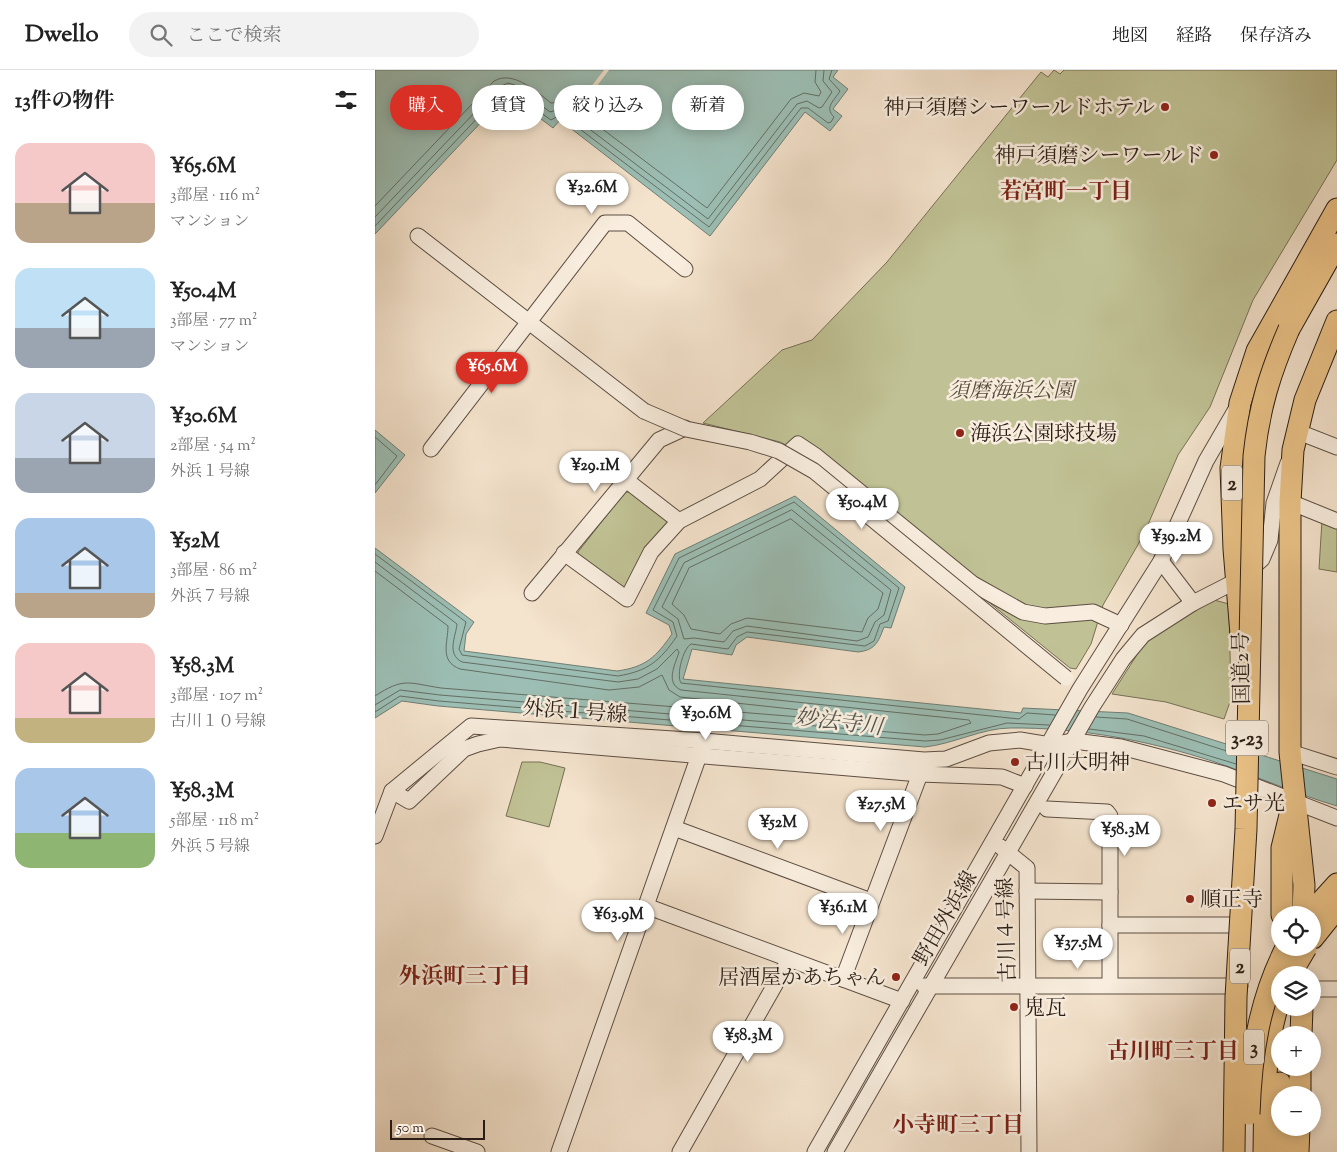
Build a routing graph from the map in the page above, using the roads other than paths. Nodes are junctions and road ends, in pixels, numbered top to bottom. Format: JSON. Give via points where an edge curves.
{"nodes":[{"id":1,"x":1337,"y":209,"type":"edge"},
{"id":2,"x":418,"y":236,"type":"dead end"},
{"id":3,"x":1337,"y":244,"type":"edge"},
{"id":4,"x":685,"y":270,"type":"dead end"},
{"id":5,"x":529,"y":321,"type":"junction"},
{"id":6,"x":1337,"y":321,"type":"edge"},
{"id":7,"x":1240,"y":403,"type":"junction"},
{"id":8,"x":685,"y":428,"type":"junction"},
{"id":9,"x":1295,"y":440,"type":"junction"},
{"id":10,"x":1337,"y":447,"type":"edge"},
{"id":11,"x":431,"y":449,"type":"dead end"},
{"id":12,"x":626,"y":480,"type":"junction"},
{"id":13,"x":1290,"y":502,"type":"junction"},
{"id":14,"x":679,"y":521,"type":"junction"},
{"id":15,"x":1337,"y":521,"type":"edge"},
{"id":16,"x":565,"y":553,"type":"junction"},
{"id":17,"x":1161,"y":561,"type":"junction"},
{"id":18,"x":1238,"y":580,"type":"junction"},
{"id":19,"x":532,"y":592,"type":"dead end"},
{"id":20,"x":1193,"y":603,"type":"junction"},
{"id":21,"x":1121,"y":625,"type":"junction"},
{"id":22,"x":1080,"y":689,"type":"junction"},
{"id":23,"x":1076,"y":737,"type":"junction"},
{"id":24,"x":1053,"y":739,"type":"junction"},
{"id":25,"x":701,"y":748,"type":"junction"},
{"id":26,"x":1290,"y":752,"type":"junction"},
{"id":27,"x":1337,"y":767,"type":"edge"},
{"id":28,"x":920,"y":774,"type":"junction"},
{"id":29,"x":1242,"y":781,"type":"junction"},
{"id":30,"x":1025,"y":786,"type":"junction"},
{"id":31,"x":1294,"y":801,"type":"junction"},
{"id":32,"x":1047,"y":809,"type":"dead end"},
{"id":33,"x":1337,"y":818,"type":"edge"},
{"id":34,"x":674,"y":828,"type":"junction"},
{"id":35,"x":375,"y":836,"type":"edge"},
{"id":36,"x":993,"y":842,"type":"junction"},
{"id":37,"x":1009,"y":852,"type":"junction"},
{"id":38,"x":1337,"y":884,"type":"edge"},
{"id":39,"x":1027,"y":891,"type":"junction"},
{"id":40,"x":1110,"y":892,"type":"junction"},
{"id":41,"x":871,"y":901,"type":"junction"},
{"id":42,"x":646,"y":906,"type":"junction"},
{"id":43,"x":1282,"y":906,"type":"edge"},
{"id":44,"x":1303,"y":906,"type":"edge"},
{"id":45,"x":1317,"y":906,"type":"edge"},
{"id":46,"x":1337,"y":908,"type":"edge"},
{"id":47,"x":1337,"y":919,"type":"edge"},
{"id":48,"x":1241,"y":924,"type":"junction"},
{"id":49,"x":1110,"y":925,"type":"junction"},
{"id":50,"x":1321,"y":932,"type":"edge"},
{"id":51,"x":1321,"y":933,"type":"edge"},
{"id":52,"x":1282,"y":956,"type":"edge"},
{"id":53,"x":789,"y":960,"type":"junction"},
{"id":54,"x":843,"y":980,"type":"junction"},
{"id":55,"x":913,"y":983,"type":"junction"},
{"id":56,"x":1029,"y":985,"type":"junction"},
{"id":57,"x":1110,"y":985,"type":"junction"},
{"id":58,"x":1239,"y":986,"type":"junction"},
{"id":59,"x":930,"y":987,"type":"junction"},
{"id":60,"x":1321,"y":989,"type":"edge"},
{"id":61,"x":1337,"y":989,"type":"edge"},
{"id":62,"x":901,"y":1001,"type":"junction"},
{"id":63,"x":1276,"y":1016,"type":"edge"},
{"id":64,"x":432,"y":1136,"type":"dead end"},
{"id":65,"x":1280,"y":1136,"type":"edge"},
{"id":66,"x":1299,"y":1136,"type":"edge"},
{"id":67,"x":477,"y":1152,"type":"edge"},
{"id":68,"x":559,"y":1152,"type":"edge"},
{"id":69,"x":679,"y":1152,"type":"edge"},
{"id":70,"x":815,"y":1152,"type":"edge"},
{"id":71,"x":835,"y":1152,"type":"edge"},
{"id":72,"x":1029,"y":1152,"type":"edge"},
{"id":73,"x":1234,"y":1152,"type":"edge"},
{"id":74,"x":1241,"y":1152,"type":"edge"},
{"id":75,"x":1249,"y":1152,"type":"edge"},
{"id":76,"x":1265,"y":1152,"type":"edge"},
{"id":77,"x":1280,"y":1152,"type":"edge"},
{"id":78,"x":1298,"y":1152,"type":"edge"}],
"edges":[{"from":1,"to":7,"type":"highway","name":"国道2号","number":"2","via":[[1257,351]]},
{"from":2,"to":5,"type":"street"},
{"from":3,"to":73,"type":"highway","number":"3-23","bridge":true,"via":[[1289,329],[1266,386],[1258,417],[1254,456],[1245,828],[1236,998]]},
{"from":4,"to":5,"type":"street","via":[[629,223],[605,223]]},
{"from":5,"to":8,"type":"street","bridge":true,"via":[[643,411]]},
{"from":5,"to":11,"type":"street"},
{"from":6,"to":9,"type":"highway","via":[[1314,372]]},
{"from":7,"to":17,"type":"street","via":[[1206,461]]},
{"from":7,"to":18,"type":"highway","name":"国道2号","number":"2","via":[[1231,468]]},
{"from":8,"to":12,"type":"street","via":[[659,440]]},
{"from":8,"to":22,"type":"street","bridge":true,"via":[[779,451],[814,471]]},
{"from":9,"to":10,"type":"street"},
{"from":9,"to":13,"type":"highway"},
{"from":9,"to":18,"type":"street","via":[[1274,503],[1268,546],[1262,559]]},
{"from":12,"to":14,"type":"street"},
{"from":12,"to":16,"type":"street"},
{"from":13,"to":15,"type":"street"},
{"from":13,"to":26,"type":"highway"},
{"from":14,"to":16,"type":"street","via":[[651,552],[627,599]]},
{"from":14,"to":21,"type":"street","via":[[760,479],[798,444],[973,584],[1023,612],[1045,616],[1093,612]]},
{"from":16,"to":19,"type":"street"},
{"from":17,"to":20,"type":"street"},
{"from":17,"to":21,"type":"street"},
{"from":18,"to":20,"type":"street"},
{"from":18,"to":29,"type":"highway","name":"国道2号","number":"2"},
{"from":20,"to":23,"type":"street","name":"野田外浜線","via":[[1143,635],[1123,659]]},
{"from":21,"to":22,"type":"street"},
{"from":22,"to":24,"type":"street","name":"野田外浜線"},
{"from":23,"to":24,"type":"street","name":"外浜１号線"},
{"from":23,"to":29,"type":"street","name":"外浜１号線"},
{"from":23,"to":37,"type":"street","name":"野田外浜線"},
{"from":24,"to":25,"type":"street","name":"外浜１号線","via":[[989,743],[946,759],[924,760]]},
{"from":24,"to":30,"type":"street","name":"野田外浜線"},
{"from":25,"to":28,"type":"street"},
{"from":25,"to":34,"type":"street"},
{"from":25,"to":35,"type":"street","name":"外浜１号線","via":[[471,726],[392,791]]},
{"from":26,"to":27,"type":"street"},
{"from":26,"to":31,"type":"highway"},
{"from":28,"to":30,"type":"street","via":[[1002,777]]},
{"from":28,"to":41,"type":"street"},
{"from":29,"to":31,"type":"street","name":"外浜１号線"},
{"from":29,"to":48,"type":"highway","name":"国道2号","number":"2"},
{"from":30,"to":36,"type":"street","name":"野田外浜線"},
{"from":31,"to":33,"type":"street","name":"外浜１号線"},
{"from":31,"to":43,"type":"highway","via":[[1282,848]]},
{"from":31,"to":44,"type":"highway","via":[[1304,885]]},
{"from":32,"to":40,"type":"street","via":[[1107,812],[1110,816]]},
{"from":34,"to":41,"type":"street"},
{"from":34,"to":42,"type":"street"},
{"from":36,"to":37,"type":"street","name":"古川４号線"},
{"from":36,"to":55,"type":"street","name":"野田外浜線"},
{"from":37,"to":39,"type":"street","name":"古川４号線","via":[[1027,868]]},
{"from":37,"to":59,"type":"street","name":"野田外浜線"},
{"from":38,"to":45,"type":"highway"},
{"from":39,"to":40,"type":"street"},
{"from":39,"to":56,"type":"street","name":"古川４号線"},
{"from":40,"to":49,"type":"street"},
{"from":41,"to":54,"type":"street"},
{"from":42,"to":53,"type":"street"},
{"from":42,"to":68,"type":"street"},
{"from":46,"to":50,"type":"highway"},
{"from":47,"to":51,"type":"street"},
{"from":48,"to":49,"type":"street"},
{"from":48,"to":58,"type":"highway","name":"国道2号","number":"2"},
{"from":49,"to":57,"type":"street"},
{"from":52,"to":75,"type":"highway","number":"3","bridge":true,"via":[[1268,986],[1256,1033],[1250,1090]]},
{"from":53,"to":54,"type":"street"},
{"from":53,"to":69,"type":"street"},
{"from":54,"to":62,"type":"street"},
{"from":55,"to":59,"type":"street"},
{"from":55,"to":62,"type":"street","name":"野田外浜線"},
{"from":56,"to":57,"type":"street"},
{"from":56,"to":59,"type":"street"},
{"from":56,"to":72,"type":"street","name":"古川４号線"},
{"from":57,"to":58,"type":"street"},
{"from":58,"to":74,"type":"highway","name":"国道2号","number":"2"},
{"from":59,"to":71,"type":"street","name":"野田外浜線"},
{"from":60,"to":61,"type":"street"},
{"from":62,"to":70,"type":"street","name":"野田外浜線"},
{"from":63,"to":76,"type":"highway","number":"3","via":[[1265,1093]]},
{"from":64,"to":67,"type":"street"},
{"from":65,"to":77,"type":"highway"},
{"from":66,"to":78,"type":"highway"}]}
